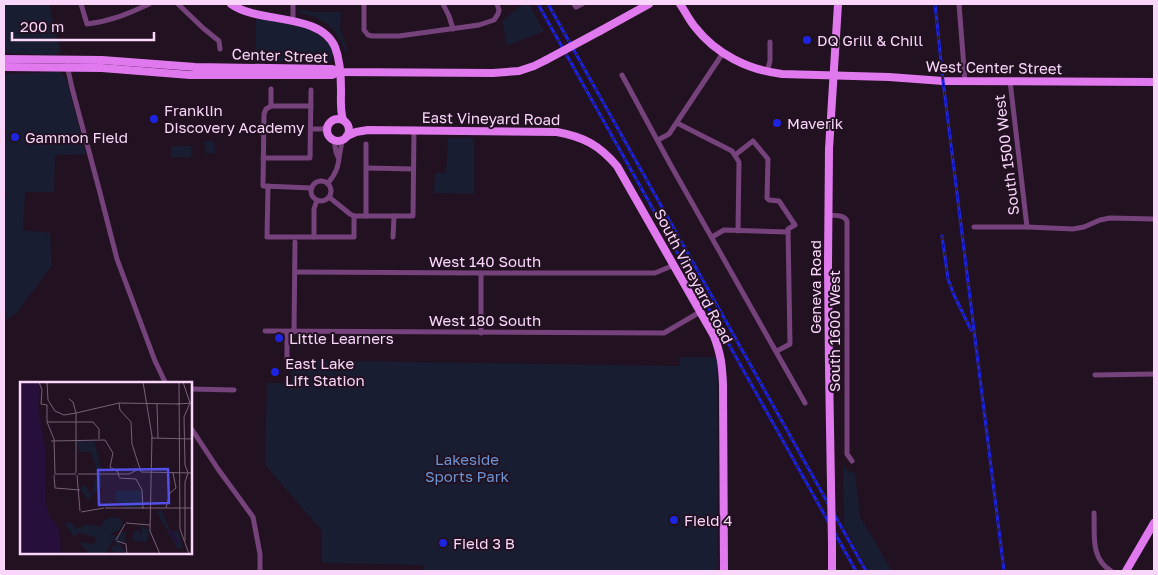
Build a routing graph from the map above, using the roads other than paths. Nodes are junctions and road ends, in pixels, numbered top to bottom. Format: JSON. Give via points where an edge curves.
{"nodes":[{"id":1,"x":82,"y":4,"type":"edge"},
{"id":2,"x":149,"y":4,"type":"edge"},
{"id":3,"x":178,"y":4,"type":"edge"},
{"id":4,"x":231,"y":4,"type":"edge"},
{"id":5,"x":293,"y":4,"type":"edge"},
{"id":6,"x":364,"y":4,"type":"edge"},
{"id":7,"x":443,"y":4,"type":"edge"},
{"id":8,"x":497,"y":4,"type":"edge"},
{"id":9,"x":574,"y":4,"type":"edge"},
{"id":10,"x":582,"y":4,"type":"edge"},
{"id":11,"x":649,"y":4,"type":"edge"},
{"id":12,"x":680,"y":4,"type":"edge"},
{"id":13,"x":838,"y":4,"type":"edge"},
{"id":14,"x":959,"y":4,"type":"edge"},
{"id":15,"x":293,"y":22,"type":"junction"},
{"id":16,"x":453,"y":29,"type":"junction"},
{"id":17,"x":770,"y":42,"type":"dead end"},
{"id":18,"x":220,"y":48,"type":"dead end"},
{"id":19,"x":723,"y":53,"type":"junction"},
{"id":20,"x":4,"y":59,"type":"edge"},
{"id":21,"x":67,"y":64,"type":"junction"},
{"id":22,"x":159,"y":64,"type":"junction"},
{"id":23,"x":185,"y":66,"type":"junction"},
{"id":24,"x":4,"y":67,"type":"edge"},
{"id":25,"x":129,"y":70,"type":"junction"},
{"id":26,"x":339,"y":72,"type":"junction"},
{"id":27,"x":767,"y":72,"type":"junction"},
{"id":28,"x":190,"y":75,"type":"junction"},
{"id":29,"x":622,"y":75,"type":"dead end"},
{"id":30,"x":834,"y":75,"type":"junction"},
{"id":31,"x":965,"y":81,"type":"junction"},
{"id":32,"x":1010,"y":81,"type":"junction"},
{"id":33,"x":1154,"y":82,"type":"edge"},
{"id":34,"x":271,"y":89,"type":"dead end"},
{"id":35,"x":311,"y":90,"type":"dead end"},
{"id":36,"x":271,"y":106,"type":"junction"},
{"id":37,"x":311,"y":106,"type":"junction"},
{"id":38,"x":345,"y":121,"type":"junction"},
{"id":39,"x":676,"y":123,"type":"junction"},
{"id":40,"x":328,"y":127,"type":"junction"},
{"id":41,"x":311,"y":129,"type":"junction"},
{"id":42,"x":368,"y":130,"type":"junction"},
{"id":43,"x":414,"y":130,"type":"junction"},
{"id":44,"x":342,"y":138,"type":"junction"},
{"id":45,"x":658,"y":140,"type":"junction"},
{"id":46,"x":366,"y":144,"type":"dead end"},
{"id":47,"x":607,"y":155,"type":"joint"},
{"id":48,"x":735,"y":155,"type":"junction"},
{"id":49,"x":264,"y":158,"type":"junction"},
{"id":50,"x":366,"y":168,"type":"junction"},
{"id":51,"x":413,"y":169,"type":"junction"},
{"id":52,"x":328,"y":183,"type":"junction"},
{"id":53,"x":265,"y":186,"type":"junction"},
{"id":54,"x":312,"y":188,"type":"junction"},
{"id":55,"x":329,"y":197,"type":"junction"},
{"id":56,"x":316,"y":200,"type":"junction"},
{"id":57,"x":354,"y":216,"type":"junction"},
{"id":58,"x":366,"y":216,"type":"junction"},
{"id":59,"x":394,"y":216,"type":"junction"},
{"id":60,"x":828,"y":216,"type":"junction"},
{"id":61,"x":1154,"y":220,"type":"edge"},
{"id":62,"x":974,"y":227,"type":"dead end"},
{"id":63,"x":1027,"y":227,"type":"junction"},
{"id":64,"x":738,"y":230,"type":"junction"},
{"id":65,"x":788,"y":232,"type":"junction"},
{"id":66,"x":314,"y":237,"type":"junction"},
{"id":67,"x":394,"y":237,"type":"dead end"},
{"id":68,"x":712,"y":237,"type":"junction"},
{"id":69,"x":295,"y":242,"type":"dead end"},
{"id":70,"x":674,"y":266,"type":"junction"},
{"id":71,"x":295,"y":272,"type":"junction"},
{"id":72,"x":481,"y":274,"type":"junction"},
{"id":73,"x":700,"y":312,"type":"junction"},
{"id":74,"x":265,"y":332,"type":"dead end"},
{"id":75,"x":287,"y":332,"type":"junction"},
{"id":76,"x":294,"y":332,"type":"junction"},
{"id":77,"x":481,"y":333,"type":"junction"},
{"id":78,"x":777,"y":351,"type":"junction"},
{"id":79,"x":287,"y":359,"type":"dead end"},
{"id":80,"x":1154,"y":374,"type":"edge"},
{"id":81,"x":1095,"y":375,"type":"dead end"},
{"id":82,"x":165,"y":382,"type":"edge"},
{"id":83,"x":192,"y":389,"type":"edge"},
{"id":84,"x":234,"y":390,"type":"dead end"},
{"id":85,"x":806,"y":403,"type":"dead end"},
{"id":86,"x":192,"y":429,"type":"edge"},
{"id":87,"x":192,"y":438,"type":"edge"},
{"id":88,"x":198,"y":438,"type":"junction"},
{"id":89,"x":852,"y":461,"type":"dead end"},
{"id":90,"x":1094,"y":513,"type":"dead end"},
{"id":91,"x":1154,"y":523,"type":"edge"},
{"id":92,"x":260,"y":571,"type":"edge"},
{"id":93,"x":724,"y":571,"type":"edge"},
{"id":94,"x":832,"y":571,"type":"edge"},
{"id":95,"x":1111,"y":571,"type":"edge"},
{"id":96,"x":1126,"y":571,"type":"edge"}],
"edges":[{"from":1,"to":2,"type":"street","via":[[87,24],[104,22]]},
{"from":3,"to":18,"type":"street","via":[[219,41]]},
{"from":4,"to":15,"type":"main road","via":[[256,14]]},
{"from":5,"to":15,"type":"street"},
{"from":6,"to":16,"type":"street","via":[[364,30],[368,35],[399,36]]},
{"from":7,"to":16,"type":"street"},
{"from":8,"to":16,"type":"street","via":[[499,10],[494,20]]},
{"from":9,"to":10,"type":"street"},
{"from":11,"to":26,"type":"main road","bridge":true,"via":[[546,60],[519,71]]},
{"from":12,"to":19,"type":"main road","name":"West Center Street","via":[[708,42]]},
{"from":13,"to":30,"type":"main road","name":"Geneva Road"},
{"from":14,"to":31,"type":"street"},
{"from":15,"to":26,"type":"main road","via":[[326,34],[334,46]]},
{"from":17,"to":27,"type":"street"},
{"from":19,"to":27,"type":"main road","name":"West Center Street","via":[[742,64]]},
{"from":19,"to":39,"type":"street"},
{"from":20,"to":21,"type":"main road","name":"Center Street"},
{"from":21,"to":22,"type":"main road","name":"Center Street","via":[[102,60]]},
{"from":21,"to":24,"type":"main road","name":"Center Street"},
{"from":21,"to":25,"type":"main road","name":"Center Street"},
{"from":21,"to":82,"type":"street","via":[[117,259]]},
{"from":22,"to":23,"type":"main road","name":"Center Street"},
{"from":22,"to":25,"type":"main road","via":[[155,69],[132,66]]},
{"from":23,"to":26,"type":"main road","name":"Center Street","via":[[332,68]]},
{"from":23,"to":28,"type":"main road"},
{"from":25,"to":28,"type":"main road","name":"Center Street"},
{"from":26,"to":28,"type":"main road","name":"Center Street","via":[[332,75]]},
{"from":26,"to":38,"type":"main road","via":[[341,110]]},
{"from":26,"to":40,"type":"main road","via":[[336,111]]},
{"from":27,"to":30,"type":"main road","name":"West Center Street"},
{"from":29,"to":45,"type":"street"},
{"from":30,"to":31,"type":"main road","name":"West Center Street"},
{"from":30,"to":60,"type":"main road","name":"Geneva Road"},
{"from":31,"to":32,"type":"main road","name":"West Center Street"},
{"from":32,"to":33,"type":"main road","name":"West Center Street"},
{"from":32,"to":63,"type":"street","name":"South 1500 West"},
{"from":34,"to":36,"type":"street"},
{"from":35,"to":37,"type":"street"},
{"from":36,"to":37,"type":"street"},
{"from":36,"to":49,"type":"street","via":[[264,114]]},
{"from":37,"to":41,"type":"street"},
{"from":38,"to":40,"type":"main road","via":[[336,119]]},
{"from":38,"to":42,"type":"main road","name":"East Vineyard Road","via":[[355,128]]},
{"from":38,"to":44,"type":"main road","via":[[349,129]]},
{"from":39,"to":45,"type":"street","via":[[669,134]]},
{"from":39,"to":48,"type":"street"},
{"from":40,"to":41,"type":"street"},
{"from":40,"to":44,"type":"main road","via":[[332,138]]},
{"from":41,"to":49,"type":"street","via":[[310,158]]},
{"from":42,"to":43,"type":"main road","name":"East Vineyard Road"},
{"from":42,"to":44,"type":"main road","name":"East Vineyard Road"},
{"from":43,"to":47,"type":"main road","name":"East Vineyard Road","via":[[557,132],[592,143]]},
{"from":43,"to":51,"type":"street"},
{"from":44,"to":52,"type":"street","via":[[336,152],[337,170]]},
{"from":45,"to":68,"type":"street"},
{"from":46,"to":50,"type":"street"},
{"from":47,"to":70,"type":"main road","name":"South Vineyard Road","via":[[617,166]]},
{"from":48,"to":64,"type":"street","via":[[739,162]]},
{"from":48,"to":65,"type":"street","via":[[753,140],[768,159],[767,198],[779,202],[794,225],[788,228]]},
{"from":49,"to":53,"type":"street"},
{"from":50,"to":51,"type":"street"},
{"from":50,"to":58,"type":"street"},
{"from":51,"to":59,"type":"street","via":[[413,216]]},
{"from":52,"to":54,"type":"street","via":[[319,182]]},
{"from":52,"to":55,"type":"street"},
{"from":53,"to":54,"type":"street"},
{"from":53,"to":66,"type":"street","via":[[268,237]]},
{"from":54,"to":56,"type":"street","via":[[312,196]]},
{"from":55,"to":56,"type":"street"},
{"from":55,"to":57,"type":"street"},
{"from":56,"to":66,"type":"street"},
{"from":57,"to":58,"type":"street"},
{"from":57,"to":66,"type":"street","via":[[354,237]]},
{"from":58,"to":59,"type":"street"},
{"from":59,"to":67,"type":"street"},
{"from":60,"to":89,"type":"street","name":"South 1600 West","via":[[844,217],[847,221],[847,454]]},
{"from":60,"to":94,"type":"main road","name":"Geneva Road","bridge":true},
{"from":61,"to":63,"type":"street","via":[[1110,218],[1073,229]]},
{"from":62,"to":63,"type":"street"},
{"from":64,"to":65,"type":"street"},
{"from":64,"to":68,"type":"street","via":[[724,230]]},
{"from":65,"to":78,"type":"street","via":[[790,344]]},
{"from":68,"to":78,"type":"street"},
{"from":69,"to":71,"type":"street"},
{"from":70,"to":72,"type":"street","name":"West 140 South","via":[[655,273]]},
{"from":70,"to":73,"type":"main road","name":"South Vineyard Road"},
{"from":71,"to":72,"type":"street","name":"West 140 South"},
{"from":71,"to":76,"type":"street"},
{"from":72,"to":77,"type":"street"},
{"from":73,"to":77,"type":"street","name":"West 180 South","via":[[664,333]]},
{"from":73,"to":93,"type":"main road","name":"South Vineyard Road","via":[[714,336],[722,362]]},
{"from":74,"to":75,"type":"street","name":"West 180 South"},
{"from":75,"to":76,"type":"street","name":"West 180 South"},
{"from":75,"to":79,"type":"street"},
{"from":76,"to":77,"type":"street","name":"West 180 South"},
{"from":78,"to":85,"type":"street"},
{"from":80,"to":81,"type":"street"},
{"from":83,"to":84,"type":"street"},
{"from":86,"to":88,"type":"street"},
{"from":87,"to":88,"type":"street"},
{"from":88,"to":92,"type":"street","via":[[253,517]]},
{"from":90,"to":95,"type":"street","via":[[1096,553]]},
{"from":91,"to":96,"type":"main road"}]}
